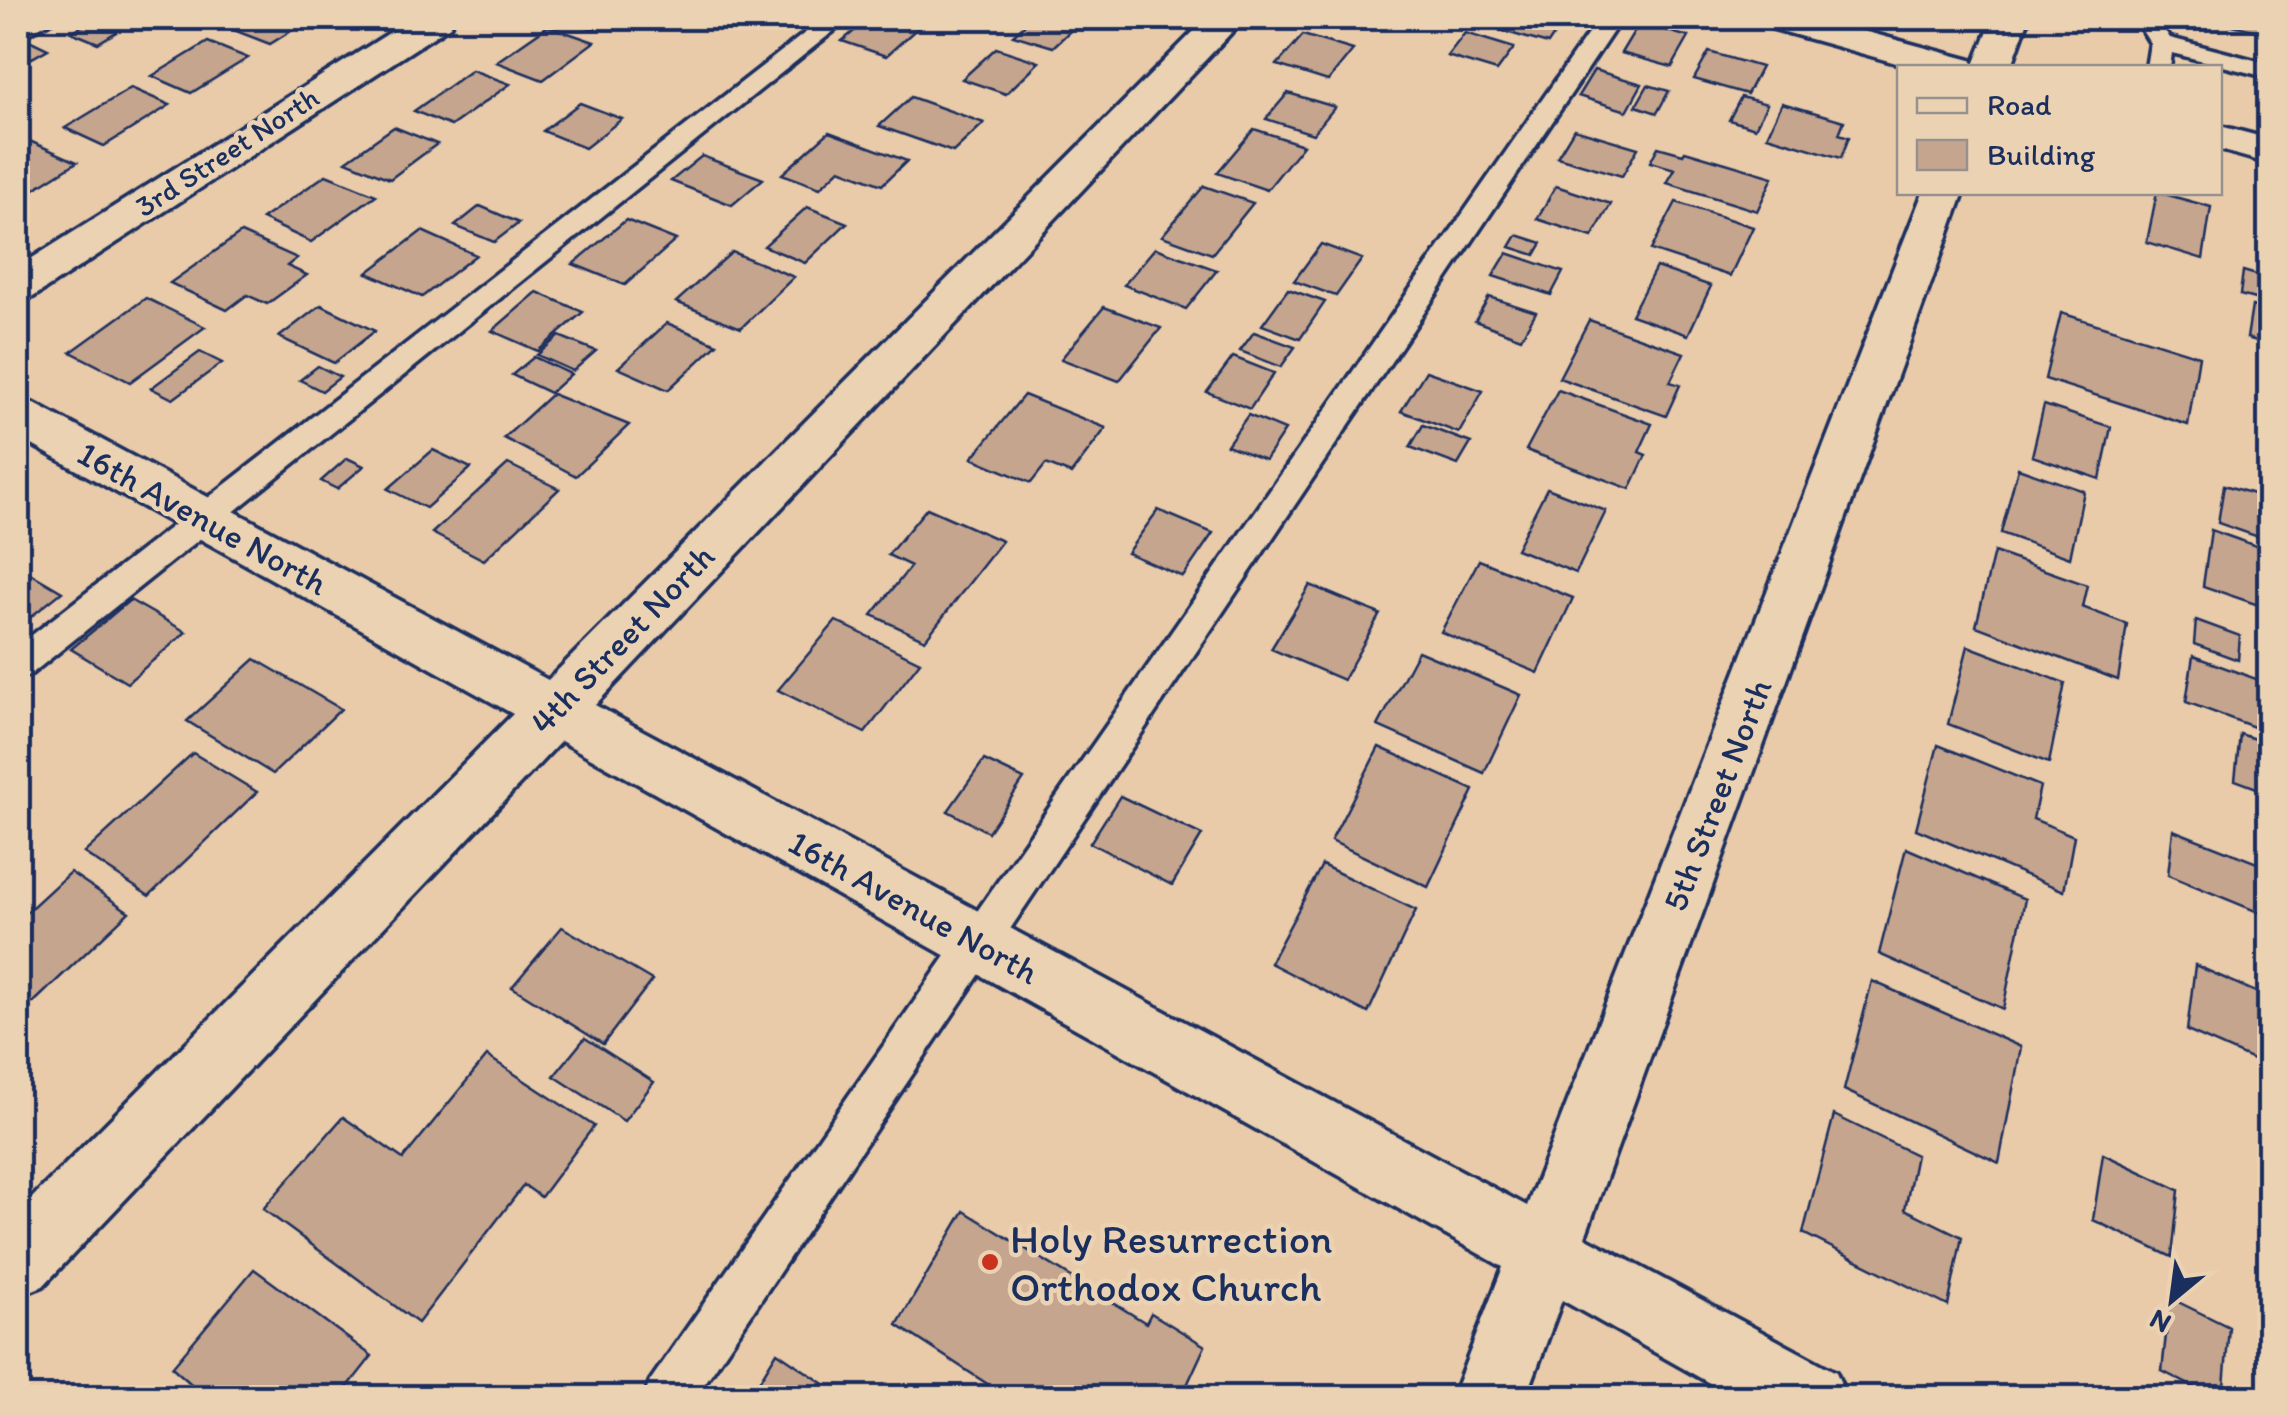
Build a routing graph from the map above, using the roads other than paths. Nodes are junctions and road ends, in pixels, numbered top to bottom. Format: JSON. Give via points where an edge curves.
{"nodes":[{"id":1,"x":45,"y":18,"type":"edge"},
{"id":2,"x":437,"y":18,"type":"edge"},
{"id":3,"x":838,"y":18,"type":"edge"},
{"id":4,"x":1226,"y":18,"type":"edge"},
{"id":5,"x":1610,"y":18,"type":"edge"},
{"id":6,"x":1776,"y":18,"type":"edge"},
{"id":7,"x":2010,"y":18,"type":"edge"},
{"id":8,"x":2145,"y":18,"type":"edge"},
{"id":9,"x":18,"y":32,"type":"edge"},
{"id":10,"x":2160,"y":56,"type":"edge"},
{"id":11,"x":1947,"y":65,"type":"edge"},
{"id":12,"x":1993,"y":65,"type":"edge"},
{"id":13,"x":2270,"y":71,"type":"edge"},
{"id":14,"x":2222,"y":139,"type":"edge"},
{"id":15,"x":2270,"y":152,"type":"edge"},
{"id":16,"x":1943,"y":195,"type":"edge"},
{"id":17,"x":18,"y":287,"type":"edge"},
{"id":18,"x":18,"y":416,"type":"edge"},
{"id":19,"x":203,"y":518,"type":"junction"},
{"id":20,"x":18,"y":664,"type":"edge"},
{"id":21,"x":555,"y":708,"type":"junction"},
{"id":22,"x":976,"y":941,"type":"junction"},
{"id":23,"x":1544,"y":1253,"type":"junction"},
{"id":24,"x":18,"y":1262,"type":"edge"},
{"id":25,"x":667,"y":1398,"type":"edge"},
{"id":26,"x":1489,"y":1398,"type":"edge"},
{"id":27,"x":1810,"y":1398,"type":"edge"}],
"edges":[{"from":1,"to":9,"type":"lane"},
{"from":2,"to":17,"type":"street","name":"3rd Street North"},
{"from":3,"to":19,"type":"lane"},
{"from":4,"to":21,"type":"street","name":"4th Street North"},
{"from":5,"to":22,"type":"lane"},
{"from":6,"to":11,"type":"street"},
{"from":7,"to":12,"type":"street"},
{"from":8,"to":10,"type":"lane"},
{"from":10,"to":13,"type":"lane"},
{"from":14,"to":15,"type":"street"},
{"from":16,"to":23,"type":"street","name":"5th Street North"},
{"from":18,"to":19,"type":"street","name":"16th Avenue North"},
{"from":19,"to":20,"type":"lane"},
{"from":19,"to":21,"type":"street","name":"16th Avenue North"},
{"from":21,"to":22,"type":"street","name":"16th Avenue North"},
{"from":21,"to":24,"type":"street","name":"4th Street North"},
{"from":22,"to":23,"type":"street","name":"16th Avenue North"},
{"from":22,"to":25,"type":"lane"},
{"from":23,"to":26,"type":"street","name":"5th Street North"},
{"from":23,"to":27,"type":"street","name":"16th Avenue North"}]}
